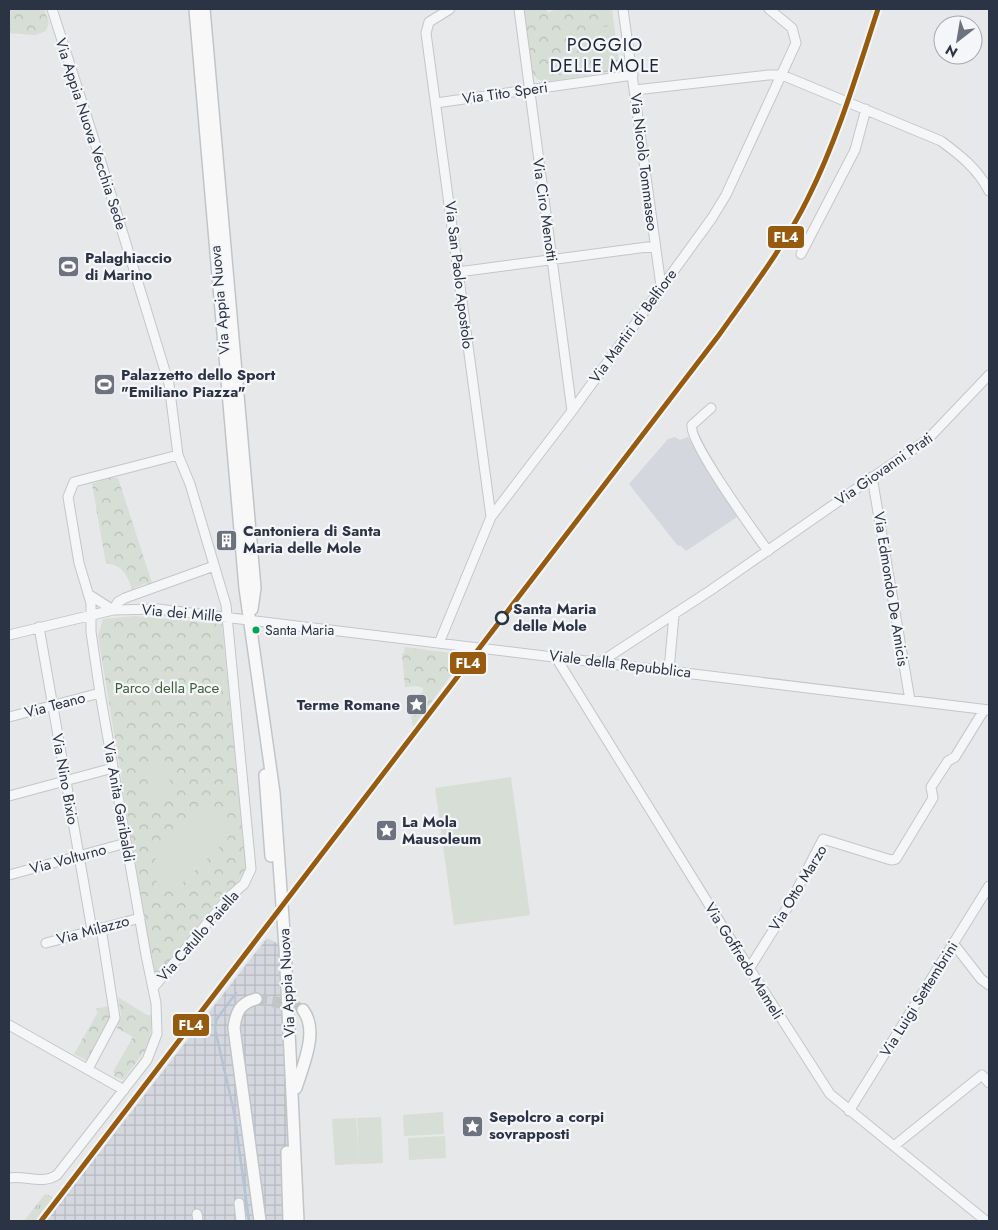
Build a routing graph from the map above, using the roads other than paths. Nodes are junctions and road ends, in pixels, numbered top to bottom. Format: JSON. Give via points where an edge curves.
{"nodes":[{"id":1,"x":52,"y":9,"type":"edge"},
{"id":2,"x":195,"y":9,"type":"edge"},
{"id":3,"x":204,"y":9,"type":"edge"},
{"id":4,"x":450,"y":9,"type":"edge"},
{"id":5,"x":519,"y":9,"type":"edge"},
{"id":6,"x":623,"y":9,"type":"edge"},
{"id":7,"x":769,"y":9,"type":"edge"},
{"id":8,"x":633,"y":75,"type":"junction"},
{"id":9,"x":782,"y":75,"type":"junction"},
{"id":10,"x":529,"y":90,"type":"junction"},
{"id":11,"x":636,"y":90,"type":"junction"},
{"id":12,"x":436,"y":103,"type":"junction"},
{"id":13,"x":866,"y":110,"type":"junction"},
{"id":14,"x":989,"y":191,"type":"edge"},
{"id":15,"x":655,"y":246,"type":"junction"},
{"id":16,"x":800,"y":254,"type":"dead end"},
{"id":17,"x":552,"y":260,"type":"junction"},
{"id":18,"x":458,"y":272,"type":"junction"},
{"id":19,"x":661,"y":286,"type":"junction"},
{"id":20,"x":989,"y":375,"type":"edge"},
{"id":21,"x":711,"y":408,"type":"dead end"},
{"id":22,"x":572,"y":411,"type":"junction"},
{"id":23,"x":178,"y":455,"type":"junction"},
{"id":24,"x":872,"y":477,"type":"junction"},
{"id":25,"x":491,"y":517,"type":"junction"},
{"id":26,"x":768,"y":551,"type":"junction"},
{"id":27,"x":214,"y":566,"type":"junction"},
{"id":28,"x":88,"y":594,"type":"junction"},
{"id":29,"x":226,"y":605,"type":"junction"},
{"id":30,"x":113,"y":610,"type":"junction"},
{"id":31,"x":674,"y":615,"type":"junction"},
{"id":32,"x":91,"y":616,"type":"junction"},
{"id":33,"x":226,"y":617,"type":"junction"},
{"id":34,"x":251,"y":621,"type":"junction"},
{"id":35,"x":39,"y":627,"type":"junction"},
{"id":36,"x":9,"y":636,"type":"edge"},
{"id":37,"x":439,"y":643,"type":"junction"},
{"id":38,"x":555,"y":656,"type":"junction"},
{"id":39,"x":602,"y":661,"type":"junction"},
{"id":40,"x":669,"y":670,"type":"junction"},
{"id":41,"x":100,"y":693,"type":"junction"},
{"id":42,"x":910,"y":700,"type":"junction"},
{"id":43,"x":52,"y":705,"type":"junction"},
{"id":44,"x":987,"y":710,"type":"edge"},
{"id":45,"x":263,"y":716,"type":"junction"},
{"id":46,"x":9,"y":717,"type":"edge"},
{"id":47,"x":114,"y":768,"type":"junction"},
{"id":48,"x":66,"y":781,"type":"junction"},
{"id":49,"x":9,"y":796,"type":"edge"},
{"id":50,"x":126,"y":843,"type":"junction"},
{"id":51,"x":79,"y":856,"type":"junction"},
{"id":52,"x":9,"y":875,"type":"edge"},
{"id":53,"x":989,"y":886,"type":"edge"},
{"id":54,"x":140,"y":918,"type":"junction"},
{"id":55,"x":97,"y":929,"type":"junction"},
{"id":56,"x":46,"y":943,"type":"dead end"},
{"id":57,"x":954,"y":943,"type":"junction"},
{"id":58,"x":749,"y":969,"type":"junction"},
{"id":59,"x":989,"y":986,"type":"edge"},
{"id":60,"x":153,"y":988,"type":"junction"},
{"id":61,"x":256,"y":999,"type":"tunnel mouth"},
{"id":62,"x":304,"y":1010,"type":"dead end"},
{"id":63,"x":9,"y":1025,"type":"edge"},
{"id":64,"x":88,"y":1069,"type":"junction"},
{"id":65,"x":986,"y":1072,"type":"edge"},
{"id":66,"x":989,"y":1083,"type":"edge"},
{"id":67,"x":124,"y":1090,"type":"junction"},
{"id":68,"x":293,"y":1097,"type":"junction"},
{"id":69,"x":849,"y":1111,"type":"junction"},
{"id":70,"x":894,"y":1146,"type":"junction"},
{"id":71,"x":9,"y":1178,"type":"edge"},
{"id":72,"x":239,"y":1203,"type":"dead end"},
{"id":73,"x":242,"y":1221,"type":"edge"},
{"id":74,"x":260,"y":1221,"type":"edge"},
{"id":75,"x":289,"y":1221,"type":"edge"},
{"id":76,"x":298,"y":1221,"type":"edge"},
{"id":77,"x":986,"y":1221,"type":"edge"}],
"edges":[{"from":1,"to":23,"type":"street","name":"Via Appia Nuova Vecchia Sede","via":[[169,384]]},
{"from":2,"to":34,"type":"main road","name":"Via Appia Nuova","via":[[245,588]]},
{"from":3,"to":34,"type":"main road","name":"Via Appia Nuova","via":[[255,588]]},
{"from":4,"to":12,"type":"street","name":"Via San Paolo Apostolo","via":[[429,22],[426,33]]},
{"from":5,"to":10,"type":"street","name":"Via Ciro Menotti"},
{"from":6,"to":8,"type":"street","name":"Via Nicolò Tommaseo"},
{"from":7,"to":9,"type":"street","name":"Via Martiri di Belfiore","via":[[792,28],[796,37],[795,49]]},
{"from":8,"to":10,"type":"street","name":"Via Tito Speri"},
{"from":8,"to":11,"type":"street","name":"Via Nicolò Tommaseo"},
{"from":9,"to":11,"type":"street"},
{"from":9,"to":13,"type":"street"},
{"from":9,"to":19,"type":"street","name":"Via Martiri di Belfiore","via":[[726,195]]},
{"from":10,"to":12,"type":"street","name":"Via Tito Speri"},
{"from":10,"to":17,"type":"street","name":"Via Ciro Menotti"},
{"from":11,"to":15,"type":"street","name":"Via Nicolò Tommaseo"},
{"from":12,"to":18,"type":"street","name":"Via San Paolo Apostolo"},
{"from":13,"to":14,"type":"street","via":[[941,140],[976,171]]},
{"from":13,"to":16,"type":"street","via":[[855,150]]},
{"from":15,"to":17,"type":"street"},
{"from":15,"to":19,"type":"street","name":"Via Nicolò Tommaseo"},
{"from":17,"to":18,"type":"street"},
{"from":17,"to":22,"type":"street","name":"Via Ciro Menotti"},
{"from":18,"to":25,"type":"street","name":"Via San Paolo Apostolo"},
{"from":19,"to":22,"type":"street","name":"Via Martiri di Belfiore"},
{"from":20,"to":24,"type":"street","name":"Via Giovanni Prati","via":[[938,431]]},
{"from":21,"to":26,"type":"street","via":[[692,426],[693,436],[722,486]]},
{"from":22,"to":25,"type":"street","name":"Via Martiri di Belfiore"},
{"from":23,"to":27,"type":"street","name":"Via Appia Nuova Vecchia Sede"},
{"from":23,"to":28,"type":"street","name":"Via Anita Garibaldi","via":[[80,480],[72,486],[68,497],[79,563]]},
{"from":24,"to":26,"type":"street","name":"Via Giovanni Prati"},
{"from":24,"to":42,"type":"street","name":"Via Edmondo De Amicis"},
{"from":25,"to":37,"type":"street","name":"Via Martiri di Belfiore"},
{"from":26,"to":31,"type":"street","name":"Via Giovanni Prati"},
{"from":27,"to":29,"type":"street","name":"Via Appia Nuova Vecchia Sede"},
{"from":27,"to":30,"type":"street","name":"Via dei Mille","via":[[125,598]]},
{"from":28,"to":30,"type":"street"},
{"from":28,"to":32,"type":"street","name":"Via Anita Garibaldi"},
{"from":29,"to":33,"type":"street","name":"Via Appia Nuova Vecchia Sede"},
{"from":29,"to":34,"type":"street"},
{"from":30,"to":32,"type":"street","name":"Via dei Mille"},
{"from":30,"to":33,"type":"street","name":"Via dei Mille","via":[[158,609]]},
{"from":31,"to":39,"type":"street","name":"Via Giovanni Prati"},
{"from":31,"to":40,"type":"street"},
{"from":32,"to":35,"type":"street","name":"Via dei Mille"},
{"from":32,"to":41,"type":"street","name":"Via Anita Garibaldi"},
{"from":33,"to":34,"type":"street","name":"Via dei Mille"},
{"from":33,"to":60,"type":"street","name":"Via Catullo Paiella","via":[[251,869],[244,884],[229,897]]},
{"from":34,"to":37,"type":"street","name":"Viale della Repubblica"},
{"from":34,"to":45,"type":"main road","name":"Via Appia Nuova"},
{"from":35,"to":36,"type":"street","name":"Via dei Mille"},
{"from":35,"to":43,"type":"street","name":"Via Nino Bixio"},
{"from":37,"to":38,"type":"street","name":"Viale della Repubblica"},
{"from":38,"to":39,"type":"street","name":"Viale della Repubblica"},
{"from":38,"to":58,"type":"street","name":"Via Goffredo Mameli"},
{"from":39,"to":40,"type":"street","name":"Viale della Repubblica"},
{"from":40,"to":42,"type":"street","name":"Viale della Repubblica"},
{"from":41,"to":43,"type":"street","name":"Via Teano"},
{"from":41,"to":47,"type":"street","name":"Via Anita Garibaldi"},
{"from":42,"to":44,"type":"street","name":"Viale della Repubblica"},
{"from":43,"to":46,"type":"street","name":"Via Teano"},
{"from":43,"to":48,"type":"street","name":"Via Nino Bixio"},
{"from":44,"to":58,"type":"street","name":"Via Otto Marzo","via":[[932,787],[933,798],[896,859],[823,840],[789,905]]},
{"from":45,"to":68,"type":"main road","name":"Via Appia Nuova","via":[[274,793]]},
{"from":45,"to":75,"type":"main road","name":"Via Appia Nuova","via":[[265,794],[279,956]]},
{"from":47,"to":48,"type":"street"},
{"from":47,"to":50,"type":"street","name":"Via Anita Garibaldi"},
{"from":48,"to":49,"type":"street"},
{"from":48,"to":51,"type":"street","name":"Via Nino Bixio"},
{"from":50,"to":51,"type":"street","name":"Via Volturno"},
{"from":50,"to":54,"type":"street","name":"Via Anita Garibaldi"},
{"from":51,"to":52,"type":"street","name":"Via Volturno"},
{"from":51,"to":55,"type":"street","name":"Via Nino Bixio"},
{"from":53,"to":57,"type":"street","name":"Via Luigi Settembrini"},
{"from":54,"to":55,"type":"street","name":"Via Milazzo"},
{"from":54,"to":60,"type":"street","name":"Via Anita Garibaldi"},
{"from":55,"to":56,"type":"street","name":"Via Milazzo"},
{"from":55,"to":64,"type":"street","name":"Via Nino Bixio","via":[[113,997],[114,1021]]},
{"from":57,"to":59,"type":"street"},
{"from":57,"to":69,"type":"street","name":"Via Luigi Settembrini"},
{"from":58,"to":69,"type":"street","name":"Via Goffredo Mameli","via":[[830,1094]]},
{"from":60,"to":67,"type":"street","name":"Via Catullo Paiella","via":[[158,1023],[156,1041],[147,1060]]},
{"from":61,"to":74,"type":"main road","via":[[246,1002],[236,1013],[234,1028]]},
{"from":62,"to":68,"type":"main road","via":[[309,1017],[310,1030]]},
{"from":63,"to":64,"type":"street"},
{"from":64,"to":67,"type":"street"},
{"from":65,"to":66,"type":"street"},
{"from":65,"to":70,"type":"street"},
{"from":67,"to":71,"type":"street","name":"Via Catullo Paiella","via":[[56,1176],[42,1180]]},
{"from":68,"to":76,"type":"main road","name":"Via Appia Nuova"},
{"from":69,"to":70,"type":"street","name":"Via Goffredo Mameli"},
{"from":70,"to":77,"type":"street","name":"Via Goffredo Mameli"},
{"from":72,"to":73,"type":"street"}]}
